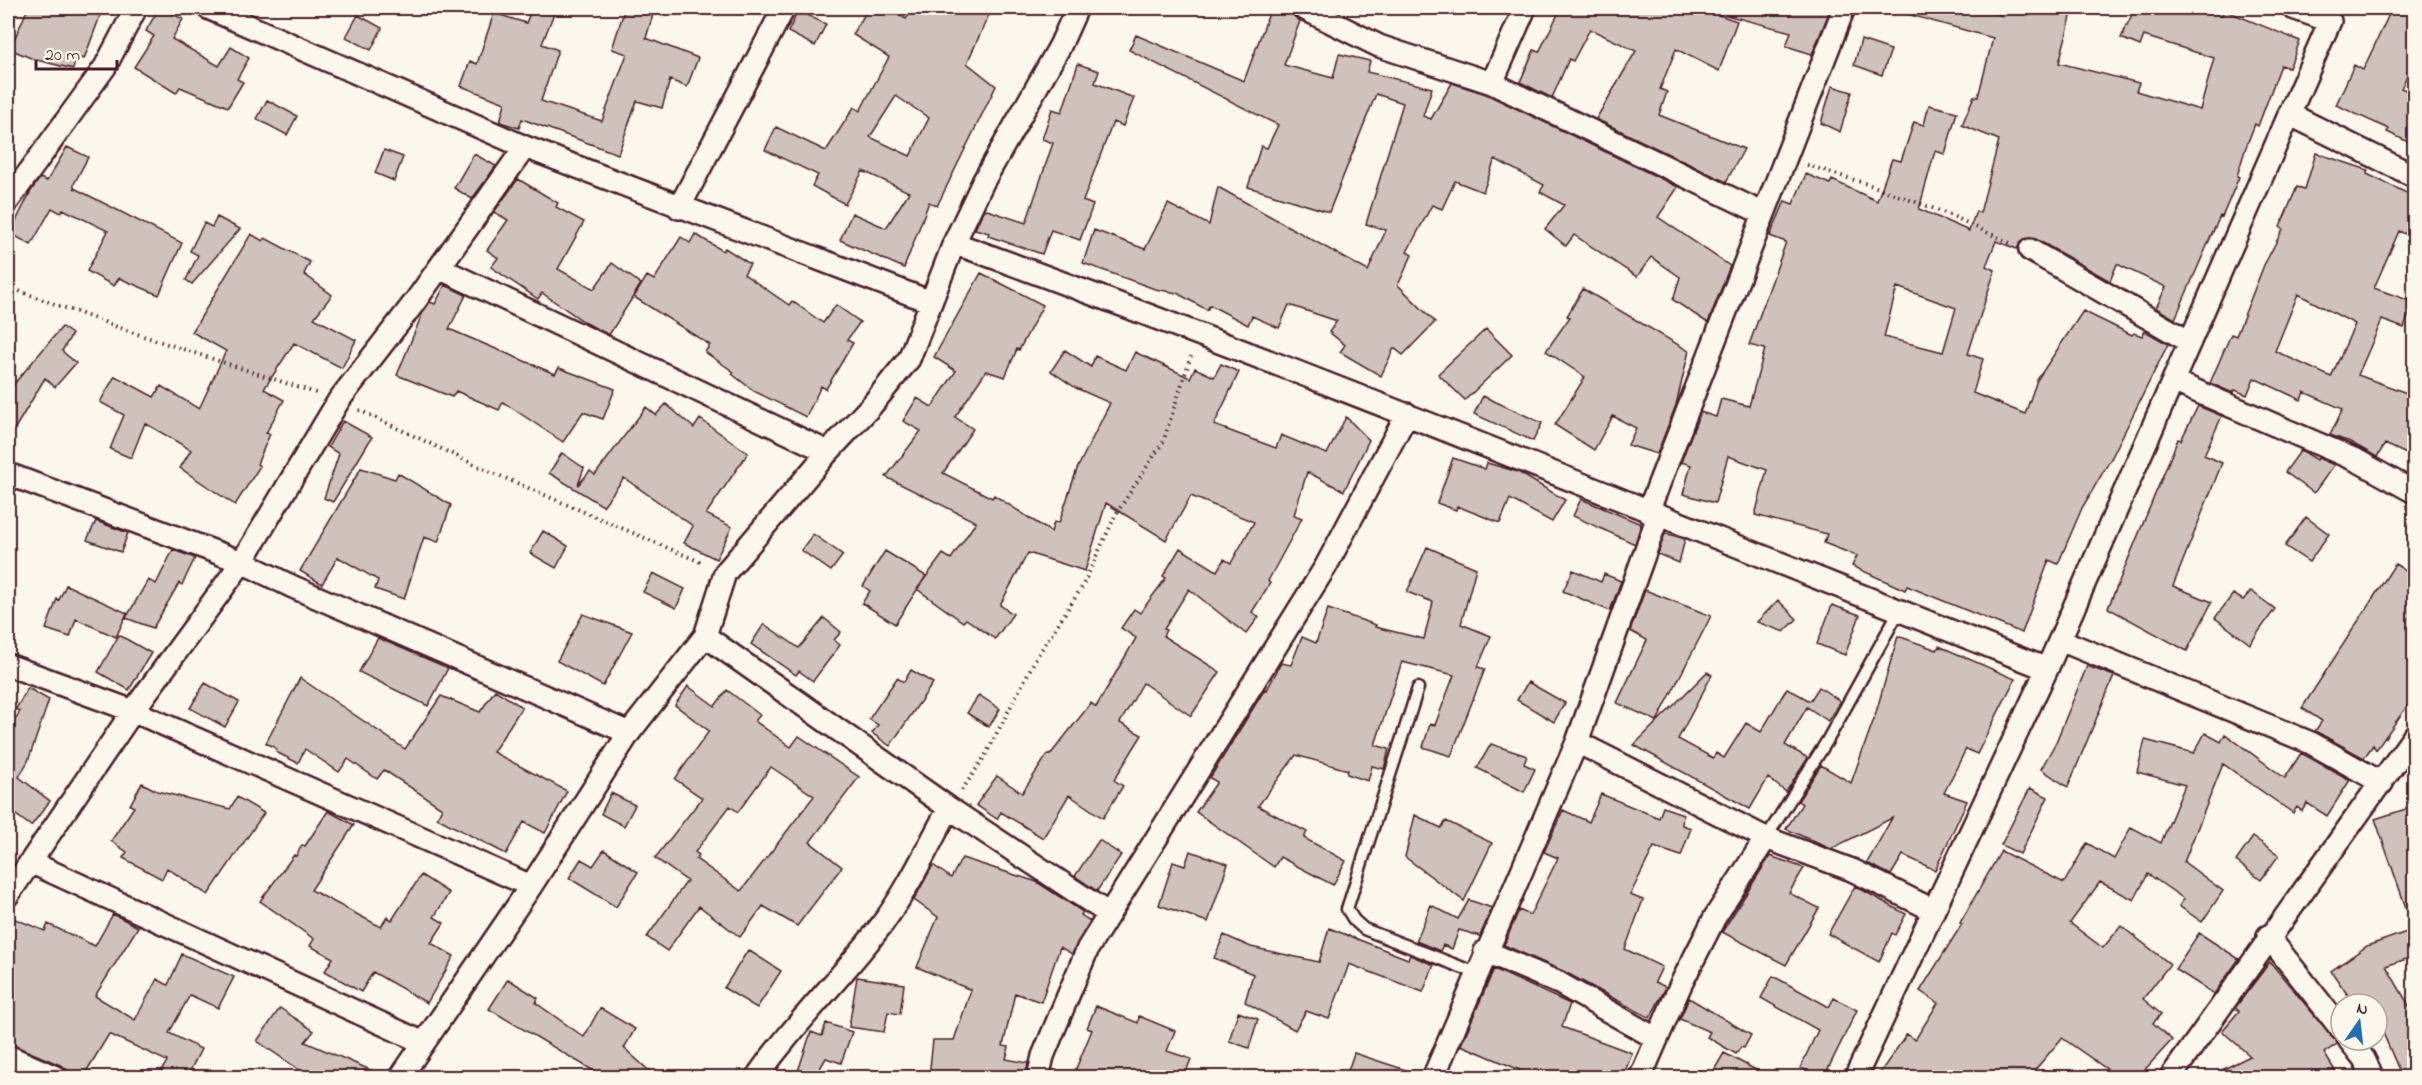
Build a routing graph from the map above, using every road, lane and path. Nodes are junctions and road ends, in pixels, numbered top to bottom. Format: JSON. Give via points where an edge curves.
{"nodes":[{"id":1,"x":136,"y":8,"type":"edge"},
{"id":2,"x":208,"y":8,"type":"edge"},
{"id":3,"x":784,"y":8,"type":"edge"},
{"id":4,"x":1077,"y":8,"type":"edge"},
{"id":5,"x":1303,"y":8,"type":"edge"},
{"id":6,"x":1525,"y":8,"type":"edge"},
{"id":7,"x":1844,"y":8,"type":"edge"},
{"id":8,"x":2294,"y":8,"type":"edge"},
{"id":9,"x":2334,"y":14,"type":"edge"},
{"id":10,"x":1492,"y":83,"type":"junction"},
{"id":11,"x":2289,"y":114,"type":"junction"},
{"id":12,"x":525,"y":147,"type":"junction"},
{"id":13,"x":1783,"y":158,"type":"junction"},
{"id":14,"x":2415,"y":176,"type":"edge"},
{"id":15,"x":8,"y":201,"type":"edge"},
{"id":16,"x":679,"y":208,"type":"junction"},
{"id":17,"x":1762,"y":213,"type":"junction"},
{"id":18,"x":954,"y":243,"type":"junction"},
{"id":19,"x":2030,"y":250,"type":"joint"},
{"id":20,"x":439,"y":268,"type":"junction"},
{"id":21,"x":8,"y":287,"type":"edge"},
{"id":22,"x":931,"y":302,"type":"junction"},
{"id":23,"x":1198,"y":335,"type":"junction"},
{"id":24,"x":2190,"y":342,"type":"junction"},
{"id":25,"x":2173,"y":381,"type":"junction"},
{"id":26,"x":339,"y":400,"type":"junction"},
{"id":27,"x":1407,"y":414,"type":"junction"},
{"id":28,"x":828,"y":452,"type":"junction"},
{"id":29,"x":8,"y":474,"type":"edge"},
{"id":30,"x":2415,"y":492,"type":"edge"},
{"id":31,"x":1653,"y":514,"type":"junction"},
{"id":32,"x":242,"y":562,"type":"junction"},
{"id":33,"x":725,"y":573,"type":"junction"},
{"id":34,"x":1899,"y":611,"type":"junction"},
{"id":35,"x":705,"y":636,"type":"junction"},
{"id":36,"x":2060,"y":640,"type":"junction"},
{"id":37,"x":8,"y":665,"type":"edge"},
{"id":38,"x":2047,"y":669,"type":"junction"},
{"id":39,"x":1418,"y":688,"type":"dead end"},
{"id":40,"x":133,"y":711,"type":"junction"},
{"id":41,"x":629,"y":733,"type":"junction"},
{"id":42,"x":2415,"y":736,"type":"edge"},
{"id":43,"x":1576,"y":742,"type":"junction"},
{"id":44,"x":2382,"y":783,"type":"junction"},
{"id":45,"x":949,"y":808,"type":"junction"},
{"id":46,"x":1766,"y":838,"type":"junction"},
{"id":47,"x":30,"y":862,"type":"junction"},
{"id":48,"x":10,"y":886,"type":"edge"},
{"id":49,"x":531,"y":886,"type":"junction"},
{"id":50,"x":1934,"y":910,"type":"junction"},
{"id":51,"x":1108,"y":914,"type":"junction"},
{"id":52,"x":2268,"y":936,"type":"junction"},
{"id":53,"x":1485,"y":951,"type":"junction"},
{"id":54,"x":1476,"y":973,"type":"junction"},
{"id":55,"x":2329,"y":1014,"type":"edge"},
{"id":56,"x":1657,"y":1039,"type":"junction"},
{"id":57,"x":424,"y":1043,"type":"junction"},
{"id":58,"x":2358,"y":1052,"type":"edge"},
{"id":59,"x":8,"y":1056,"type":"edge"},
{"id":60,"x":58,"y":1077,"type":"edge"},
{"id":61,"x":402,"y":1077,"type":"edge"},
{"id":62,"x":756,"y":1077,"type":"edge"},
{"id":63,"x":1038,"y":1077,"type":"edge"},
{"id":64,"x":1433,"y":1077,"type":"edge"},
{"id":65,"x":1640,"y":1077,"type":"edge"},
{"id":66,"x":1855,"y":1077,"type":"edge"},
{"id":67,"x":2170,"y":1077,"type":"edge"},
{"id":68,"x":2373,"y":1077,"type":"edge"}],
"edges":[{"from":1,"to":15,"type":"street","via":[[105,67]]},
{"from":2,"to":12,"type":"street"},
{"from":3,"to":16,"type":"street"},
{"from":4,"to":18,"type":"street"},
{"from":5,"to":10,"type":"street","via":[[1379,46]]},
{"from":6,"to":10,"type":"street"},
{"from":7,"to":13,"type":"street"},
{"from":8,"to":9,"type":"street"},
{"from":9,"to":11,"type":"street"},
{"from":10,"to":17,"type":"street"},
{"from":11,"to":14,"type":"street"},
{"from":11,"to":24,"type":"street"},
{"from":12,"to":16,"type":"street"},
{"from":12,"to":20,"type":"street"},
{"from":13,"to":17,"type":"street"},
{"from":13,"to":19,"type":"path","via":[[1873,186]]},
{"from":16,"to":22,"type":"street"},
{"from":17,"to":31,"type":"street"},
{"from":18,"to":22,"type":"street"},
{"from":18,"to":23,"type":"street"},
{"from":19,"to":24,"type":"street"},
{"from":20,"to":26,"type":"street"},
{"from":20,"to":28,"type":"street"},
{"from":21,"to":26,"type":"path"},
{"from":22,"to":28,"type":"street","via":[[909,359]]},
{"from":23,"to":27,"type":"street"},
{"from":23,"to":45,"type":"path","via":[[1163,442],[1116,514],[1082,587],[1036,658],[985,756]]},
{"from":24,"to":25,"type":"street"},
{"from":25,"to":30,"type":"street","via":[[2358,461]]},
{"from":25,"to":36,"type":"street"},
{"from":26,"to":32,"type":"street"},
{"from":26,"to":33,"type":"path","via":[[484,469]]},
{"from":27,"to":31,"type":"street"},
{"from":27,"to":51,"type":"street","via":[[1326,566]]},
{"from":28,"to":33,"type":"street"},
{"from":29,"to":32,"type":"street"},
{"from":31,"to":34,"type":"street"},
{"from":31,"to":43,"type":"street"},
{"from":32,"to":40,"type":"street"},
{"from":32,"to":41,"type":"street"},
{"from":33,"to":35,"type":"street"},
{"from":34,"to":38,"type":"street"},
{"from":34,"to":46,"type":"lane","via":[[1827,741]]},
{"from":35,"to":41,"type":"street"},
{"from":35,"to":45,"type":"street"},
{"from":36,"to":38,"type":"street"},
{"from":36,"to":44,"type":"street","via":[[2311,743]]},
{"from":37,"to":40,"type":"street"},
{"from":38,"to":50,"type":"street"},
{"from":39,"to":54,"type":"lane","via":[[1347,909],[1364,928]]},
{"from":40,"to":47,"type":"street"},
{"from":40,"to":49,"type":"street"},
{"from":41,"to":49,"type":"street"},
{"from":42,"to":44,"type":"street"},
{"from":43,"to":46,"type":"street"},
{"from":43,"to":53,"type":"street"},
{"from":44,"to":52,"type":"street"},
{"from":45,"to":51,"type":"street"},
{"from":45,"to":62,"type":"street","via":[[885,921]]},
{"from":46,"to":50,"type":"street","via":[[1852,870]]},
{"from":46,"to":56,"type":"street","via":[[1715,917]]},
{"from":47,"to":48,"type":"street"},
{"from":47,"to":57,"type":"street"},
{"from":49,"to":57,"type":"street"},
{"from":50,"to":66,"type":"street"},
{"from":51,"to":63,"type":"street","via":[[1088,948]]},
{"from":52,"to":55,"type":"street"},
{"from":52,"to":67,"type":"street"},
{"from":53,"to":54,"type":"street"},
{"from":53,"to":56,"type":"street","via":[[1559,983]]},
{"from":54,"to":64,"type":"street"},
{"from":56,"to":65,"type":"street"},
{"from":57,"to":61,"type":"street"},
{"from":58,"to":68,"type":"street"},
{"from":59,"to":60,"type":"street"}]}
